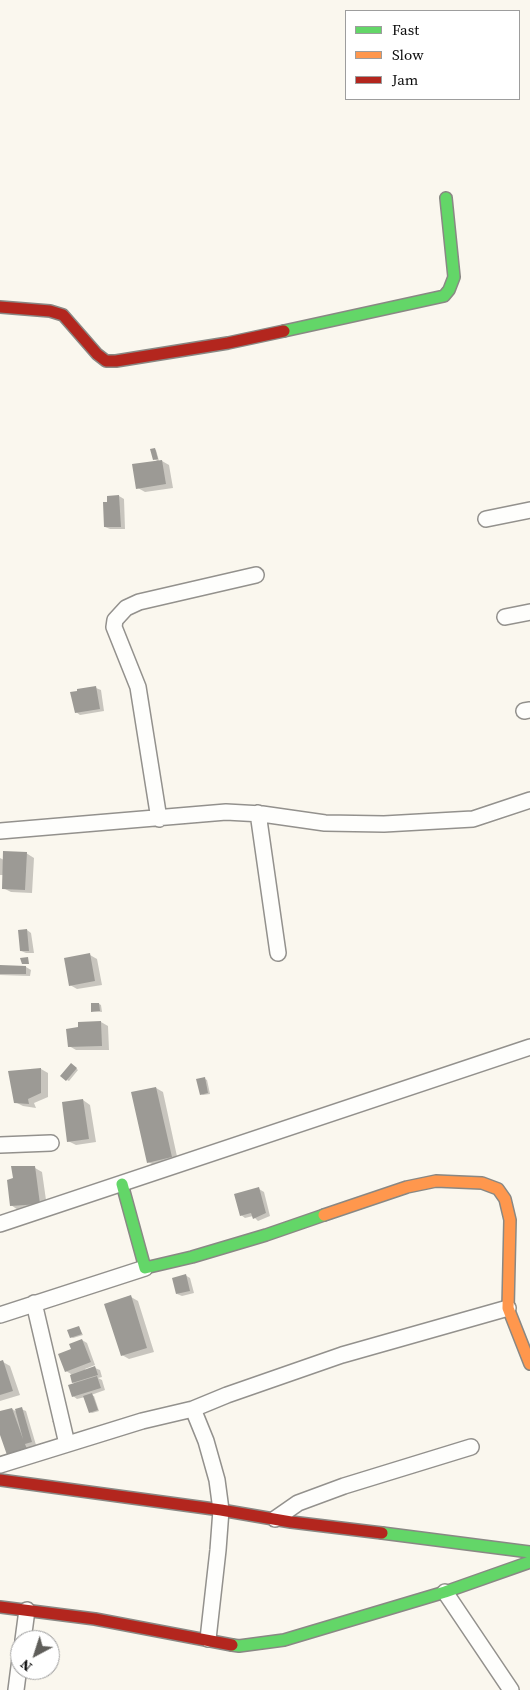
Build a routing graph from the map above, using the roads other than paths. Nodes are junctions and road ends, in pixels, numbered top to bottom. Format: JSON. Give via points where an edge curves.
{"nodes":[{"id":1,"x":446,"y":198,"type":"dead end"},
{"id":2,"x":0,"y":307,"type":"edge"},
{"id":3,"x":530,"y":510,"type":"edge"},
{"id":4,"x":486,"y":519,"type":"dead end"},
{"id":5,"x":256,"y":575,"type":"dead end"},
{"id":6,"x":530,"y":612,"type":"edge"},
{"id":7,"x":505,"y":617,"type":"dead end"},
{"id":8,"x":530,"y":800,"type":"edge"},
{"id":9,"x":258,"y":813,"type":"junction"},
{"id":10,"x":159,"y":819,"type":"junction"},
{"id":11,"x":0,"y":831,"type":"edge"},
{"id":12,"x":278,"y":953,"type":"dead end"},
{"id":13,"x":530,"y":1048,"type":"edge"},
{"id":14,"x":51,"y":1143,"type":"dead end"},
{"id":15,"x":0,"y":1145,"type":"edge"},
{"id":16,"x":122,"y":1184,"type":"junction"},
{"id":17,"x":0,"y":1224,"type":"edge"},
{"id":18,"x":145,"y":1268,"type":"junction"},
{"id":19,"x":34,"y":1303,"type":"junction"},
{"id":20,"x":508,"y":1308,"type":"junction"},
{"id":21,"x":0,"y":1315,"type":"edge"},
{"id":22,"x":530,"y":1364,"type":"edge"},
{"id":23,"x":193,"y":1409,"type":"junction"},
{"id":24,"x":68,"y":1444,"type":"junction"},
{"id":25,"x":471,"y":1447,"type":"dead end"},
{"id":26,"x":0,"y":1465,"type":"edge"},
{"id":27,"x":0,"y":1480,"type":"edge"},
{"id":28,"x":221,"y":1510,"type":"junction"},
{"id":29,"x":275,"y":1519,"type":"junction"},
{"id":30,"x":530,"y":1552,"type":"edge"},
{"id":31,"x":530,"y":1562,"type":"edge"},
{"id":32,"x":445,"y":1592,"type":"junction"},
{"id":33,"x":0,"y":1607,"type":"edge"},
{"id":34,"x":27,"y":1610,"type":"junction"},
{"id":35,"x":24,"y":1630,"type":"edge"},
{"id":36,"x":208,"y":1639,"type":"junction"},
{"id":37,"x":511,"y":1690,"type":"edge"}],
"edges":[{"from":1,"to":2,"type":"street","via":[[454,278],[444,296],[426,301],[228,343],[116,362],[97,354],[63,316],[50,311]]},
{"from":3,"to":4,"type":"street"},
{"from":5,"to":10,"type":"street","via":[[139,602],[126,608],[115,620],[114,626],[138,687]]},
{"from":6,"to":7,"type":"street"},
{"from":8,"to":9,"type":"street","via":[[473,819],[384,824],[325,823]]},
{"from":9,"to":10,"type":"street","via":[[226,812]]},
{"from":9,"to":12,"type":"street"},
{"from":10,"to":11,"type":"street"},
{"from":13,"to":16,"type":"street"},
{"from":14,"to":15,"type":"street"},
{"from":16,"to":17,"type":"street"},
{"from":16,"to":18,"type":"street"},
{"from":18,"to":19,"type":"street"},
{"from":18,"to":20,"type":"street","via":[[256,1238],[408,1187],[436,1182],[482,1182],[498,1189],[505,1200],[510,1220]]},
{"from":19,"to":21,"type":"street"},
{"from":19,"to":24,"type":"street"},
{"from":20,"to":22,"type":"street"},
{"from":20,"to":23,"type":"street","via":[[342,1355]]},
{"from":23,"to":24,"type":"street"},
{"from":23,"to":28,"type":"street","via":[[217,1480]]},
{"from":24,"to":26,"type":"street"},
{"from":25,"to":29,"type":"street","via":[[344,1486],[298,1504]]},
{"from":27,"to":28,"type":"street"},
{"from":28,"to":29,"type":"street"},
{"from":28,"to":36,"type":"street"},
{"from":29,"to":30,"type":"street"},
{"from":31,"to":32,"type":"street"},
{"from":32,"to":36,"type":"street","via":[[284,1640],[239,1646]]},
{"from":32,"to":37,"type":"street"},
{"from":33,"to":34,"type":"street"},
{"from":34,"to":35,"type":"street"},
{"from":34,"to":36,"type":"street"}]}
